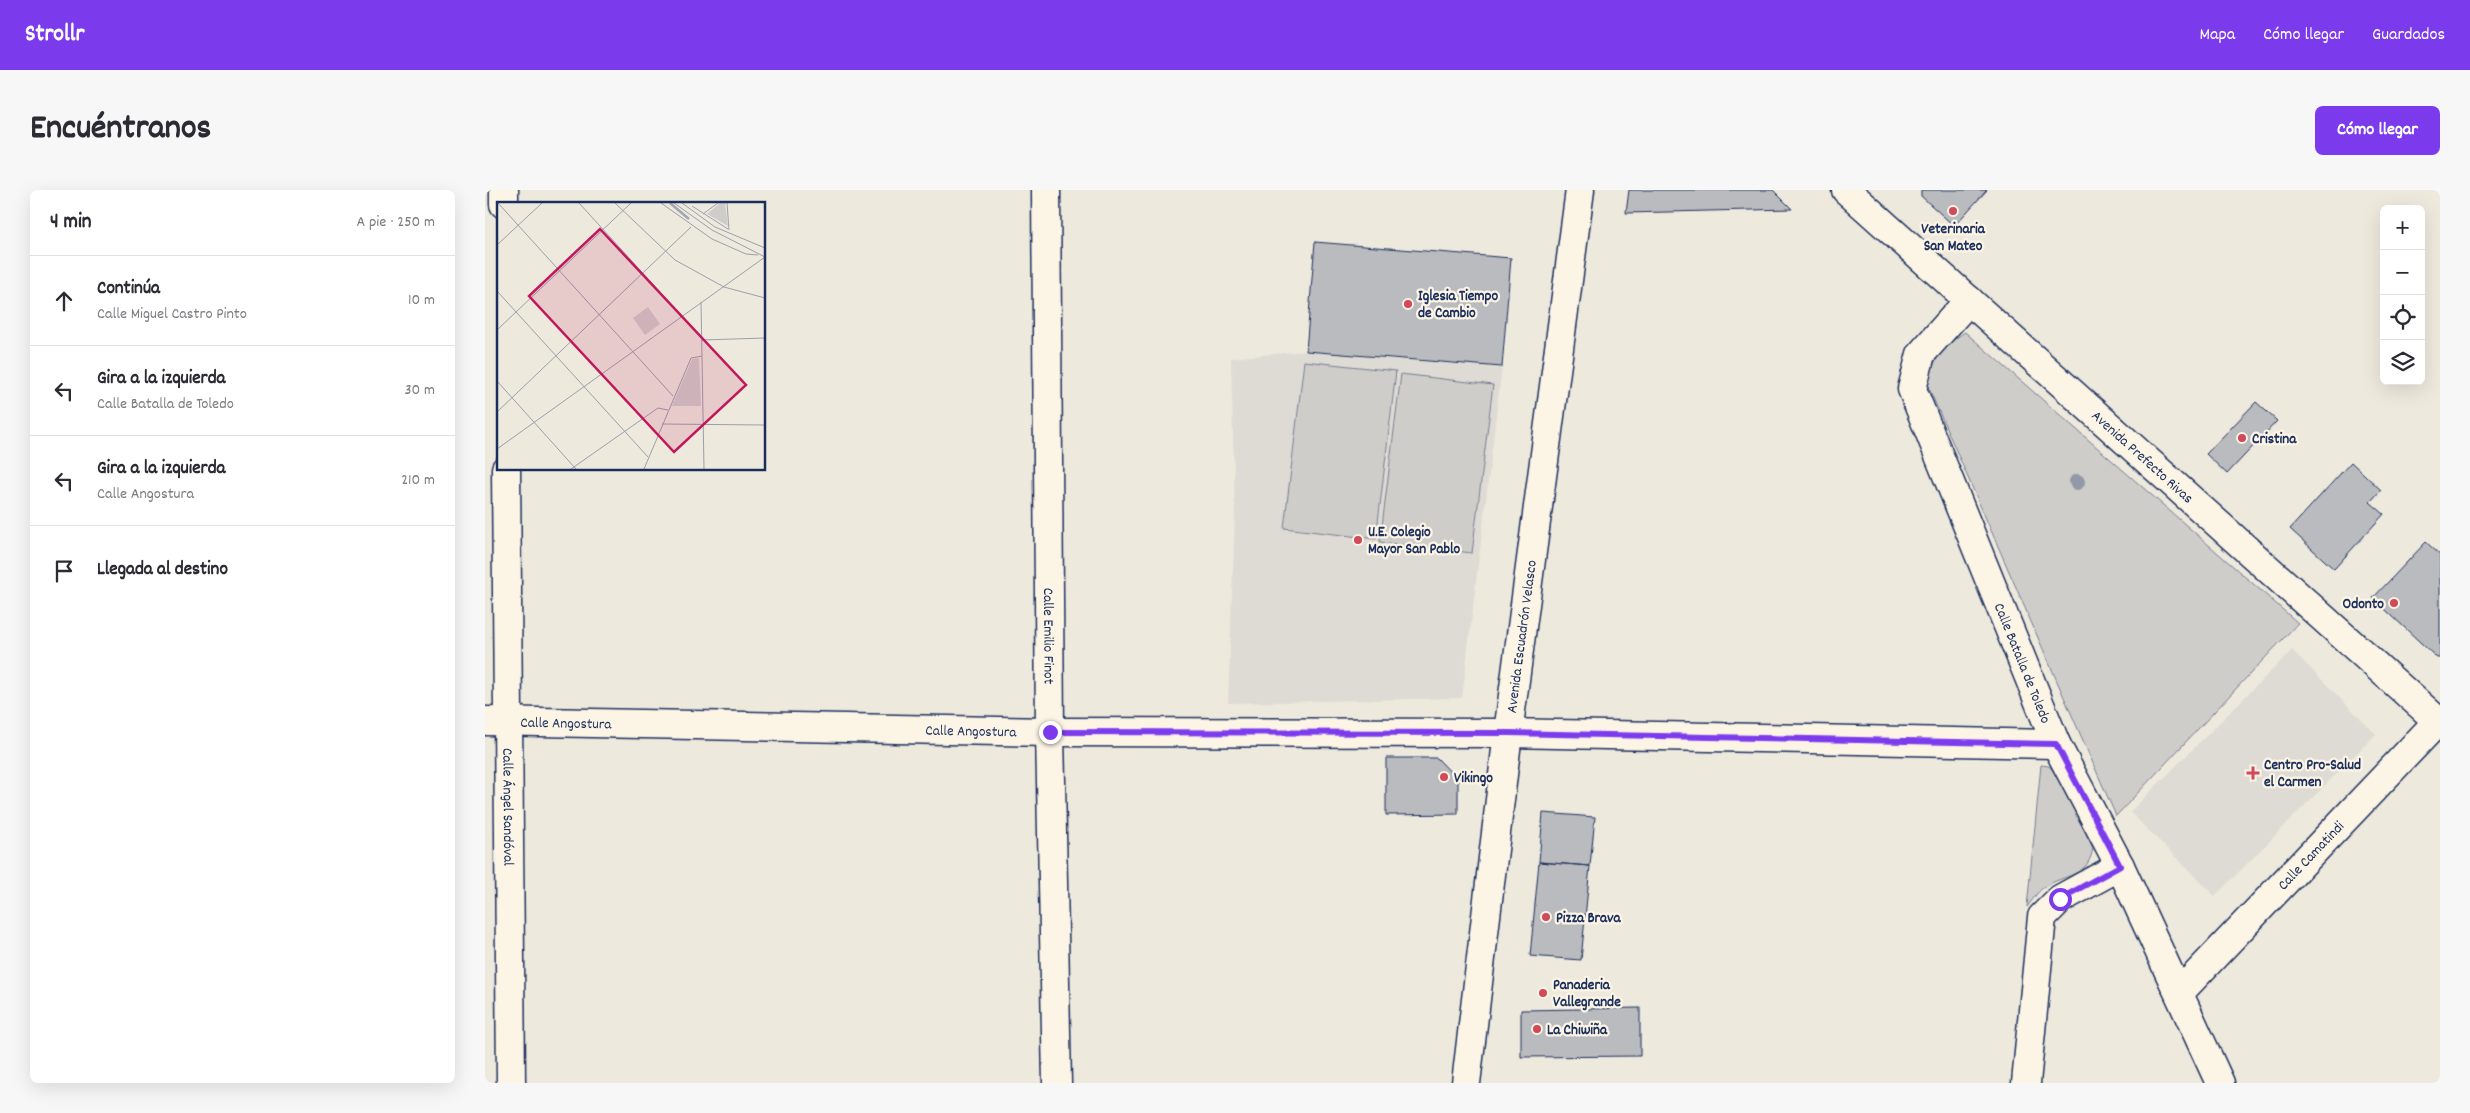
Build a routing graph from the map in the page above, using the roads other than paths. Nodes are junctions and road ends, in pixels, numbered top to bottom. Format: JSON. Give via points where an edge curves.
{"nodes":[{"id":1,"x":1046,"y":190,"type":"edge"},
{"id":2,"x":1580,"y":190,"type":"edge"},
{"id":3,"x":1857,"y":194,"type":"edge"},
{"id":4,"x":1969,"y":300,"type":"junction"},
{"id":5,"x":506,"y":470,"type":"edge"},
{"id":6,"x":497,"y":721,"type":"edge"},
{"id":7,"x":2439,"y":721,"type":"edge"},
{"id":8,"x":1050,"y":732,"type":"junction"},
{"id":9,"x":1508,"y":733,"type":"junction"},
{"id":10,"x":2056,"y":744,"type":"junction"},
{"id":11,"x":2120,"y":866,"type":"junction"},
{"id":12,"x":2180,"y":992,"type":"junction"},
{"id":13,"x":511,"y":1083,"type":"edge"},
{"id":14,"x":1057,"y":1083,"type":"edge"},
{"id":15,"x":1466,"y":1083,"type":"edge"},
{"id":16,"x":2026,"y":1083,"type":"edge"},
{"id":17,"x":2220,"y":1083,"type":"edge"}],
"edges":[{"from":1,"to":8,"type":"street","name":"Calle Emilio Finot"},
{"from":2,"to":9,"type":"street","name":"Avenida Escuadrón Velasco"},
{"from":3,"to":4,"type":"street","name":"Avenida Prefecto Rivas"},
{"from":4,"to":7,"type":"street","name":"Avenida Prefecto Rivas"},
{"from":4,"to":10,"type":"street","name":"Calle Batalla de Toledo","via":[[1921,354],[1912,389]]},
{"from":5,"to":6,"type":"street","name":"Calle Ángel Sandóval"},
{"from":6,"to":8,"type":"street","name":"Calle Angostura"},
{"from":6,"to":13,"type":"street","name":"Calle Ángel Sandóval"},
{"from":7,"to":12,"type":"street","name":"Calle Camatindi"},
{"from":8,"to":9,"type":"street","name":"Calle Angostura"},
{"from":8,"to":14,"type":"street","name":"Calle Emilio Finot"},
{"from":9,"to":10,"type":"street","name":"Calle Angostura"},
{"from":9,"to":15,"type":"street","name":"Avenida Escuadrón Velasco"},
{"from":10,"to":11,"type":"street","name":"Calle Batalla de Toledo"},
{"from":11,"to":12,"type":"street","name":"Calle Batalla de Toledo"},
{"from":11,"to":16,"type":"street","via":[[2060,899],[2042,917]]},
{"from":12,"to":17,"type":"street","name":"Calle Batalla de Toledo"}]}
